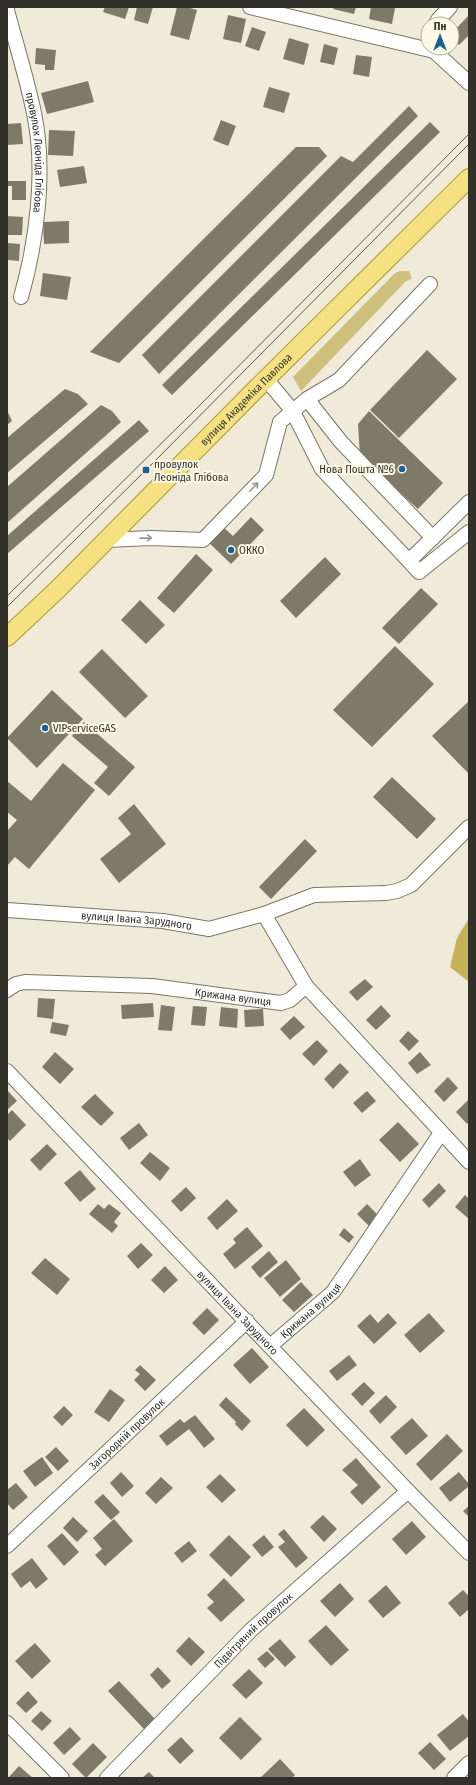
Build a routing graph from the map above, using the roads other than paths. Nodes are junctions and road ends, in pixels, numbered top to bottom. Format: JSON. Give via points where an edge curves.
{"nodes":[{"id":1,"x":250,"y":7,"type":"edge"},
{"id":2,"x":450,"y":7,"type":"edge"},
{"id":3,"x":7,"y":10,"type":"edge"},
{"id":4,"x":442,"y":16,"type":"edge"},
{"id":5,"x":420,"y":46,"type":"edge"},
{"id":6,"x":441,"y":56,"type":"edge"},
{"id":7,"x":469,"y":83,"type":"edge"},
{"id":8,"x":469,"y":178,"type":"edge"},
{"id":9,"x":430,"y":284,"type":"dead end"},
{"id":10,"x":21,"y":297,"type":"dead end"},
{"id":11,"x":266,"y":379,"type":"junction"},
{"id":12,"x":306,"y":399,"type":"junction"},
{"id":13,"x":292,"y":410,"type":"junction"},
{"id":14,"x":469,"y":502,"type":"edge"},
{"id":15,"x":469,"y":532,"type":"edge"},
{"id":16,"x":432,"y":538,"type":"junction"},
{"id":17,"x":107,"y":540,"type":"junction"},
{"id":18,"x":409,"y":561,"type":"junction"},
{"id":19,"x":7,"y":638,"type":"edge"},
{"id":20,"x":469,"y":826,"type":"edge"},
{"id":21,"x":7,"y":910,"type":"edge"},
{"id":22,"x":264,"y":914,"type":"junction"},
{"id":23,"x":306,"y":986,"type":"junction"},
{"id":24,"x":7,"y":990,"type":"edge"},
{"id":25,"x":7,"y":1071,"type":"edge"},
{"id":26,"x":441,"y":1133,"type":"junction"},
{"id":27,"x":469,"y":1162,"type":"edge"},
{"id":28,"x":246,"y":1321,"type":"junction"},
{"id":29,"x":270,"y":1346,"type":"junction"},
{"id":30,"x":408,"y":1491,"type":"junction"},
{"id":31,"x":7,"y":1546,"type":"edge"},
{"id":32,"x":469,"y":1552,"type":"edge"},
{"id":33,"x":7,"y":1723,"type":"edge"},
{"id":34,"x":469,"y":1763,"type":"edge"},
{"id":35,"x":62,"y":1778,"type":"edge"},
{"id":36,"x":107,"y":1778,"type":"edge"},
{"id":37,"x":454,"y":1778,"type":"edge"}],
"edges":[{"from":1,"to":5,"type":"street"},
{"from":2,"to":4,"type":"street"},
{"from":3,"to":10,"type":"street","name":"провулок Леоніда Глібова","via":[[34,114],[39,160],[38,208],[30,264]]},
{"from":6,"to":7,"type":"street"},
{"from":8,"to":11,"type":"main road","name":"вулиця Академіка Павлова"},
{"from":9,"to":12,"type":"street","via":[[339,380]]},
{"from":11,"to":13,"type":"street"},
{"from":11,"to":17,"type":"main road","name":"вулиця Академіка Павлова"},
{"from":12,"to":13,"type":"street"},
{"from":12,"to":16,"type":"street","via":[[341,442]]},
{"from":17,"to":13,"type":"street","one_way":true,"via":[[203,540],[266,475],[280,422]]},
{"from":13,"to":18,"type":"street","via":[[322,469]]},
{"from":14,"to":16,"type":"street"},
{"from":15,"to":18,"type":"street","via":[[419,572]]},
{"from":16,"to":18,"type":"street"},
{"from":17,"to":19,"type":"main road","name":"вулиця Академіка Павлова"},
{"from":20,"to":22,"type":"street","name":"вулиця Івана Зарудного","via":[[411,885],[386,893],[314,895]]},
{"from":21,"to":22,"type":"street","name":"вулиця Івана Зарудного","via":[[163,921],[209,929]]},
{"from":22,"to":23,"type":"street"},
{"from":23,"to":24,"type":"street","name":"Крижана вулиця","via":[[290,1000],[280,1003],[152,986],[25,982]]},
{"from":23,"to":26,"type":"street"},
{"from":25,"to":28,"type":"street","name":"вулиця Івана Зарудного"},
{"from":26,"to":27,"type":"street"},
{"from":26,"to":29,"type":"street","name":"Крижана вулиця","via":[[333,1292]]},
{"from":28,"to":29,"type":"street","name":"вулиця Івана Зарудного"},
{"from":28,"to":31,"type":"street","name":"Загородній провулок"},
{"from":29,"to":30,"type":"street","name":"вулиця Івана Зарудного"},
{"from":30,"to":32,"type":"street","name":"вулиця Івана Зарудного"},
{"from":30,"to":36,"type":"street","name":"Підвітряний провулок","via":[[251,1630]]},
{"from":33,"to":35,"type":"street"},
{"from":34,"to":37,"type":"street"}]}
